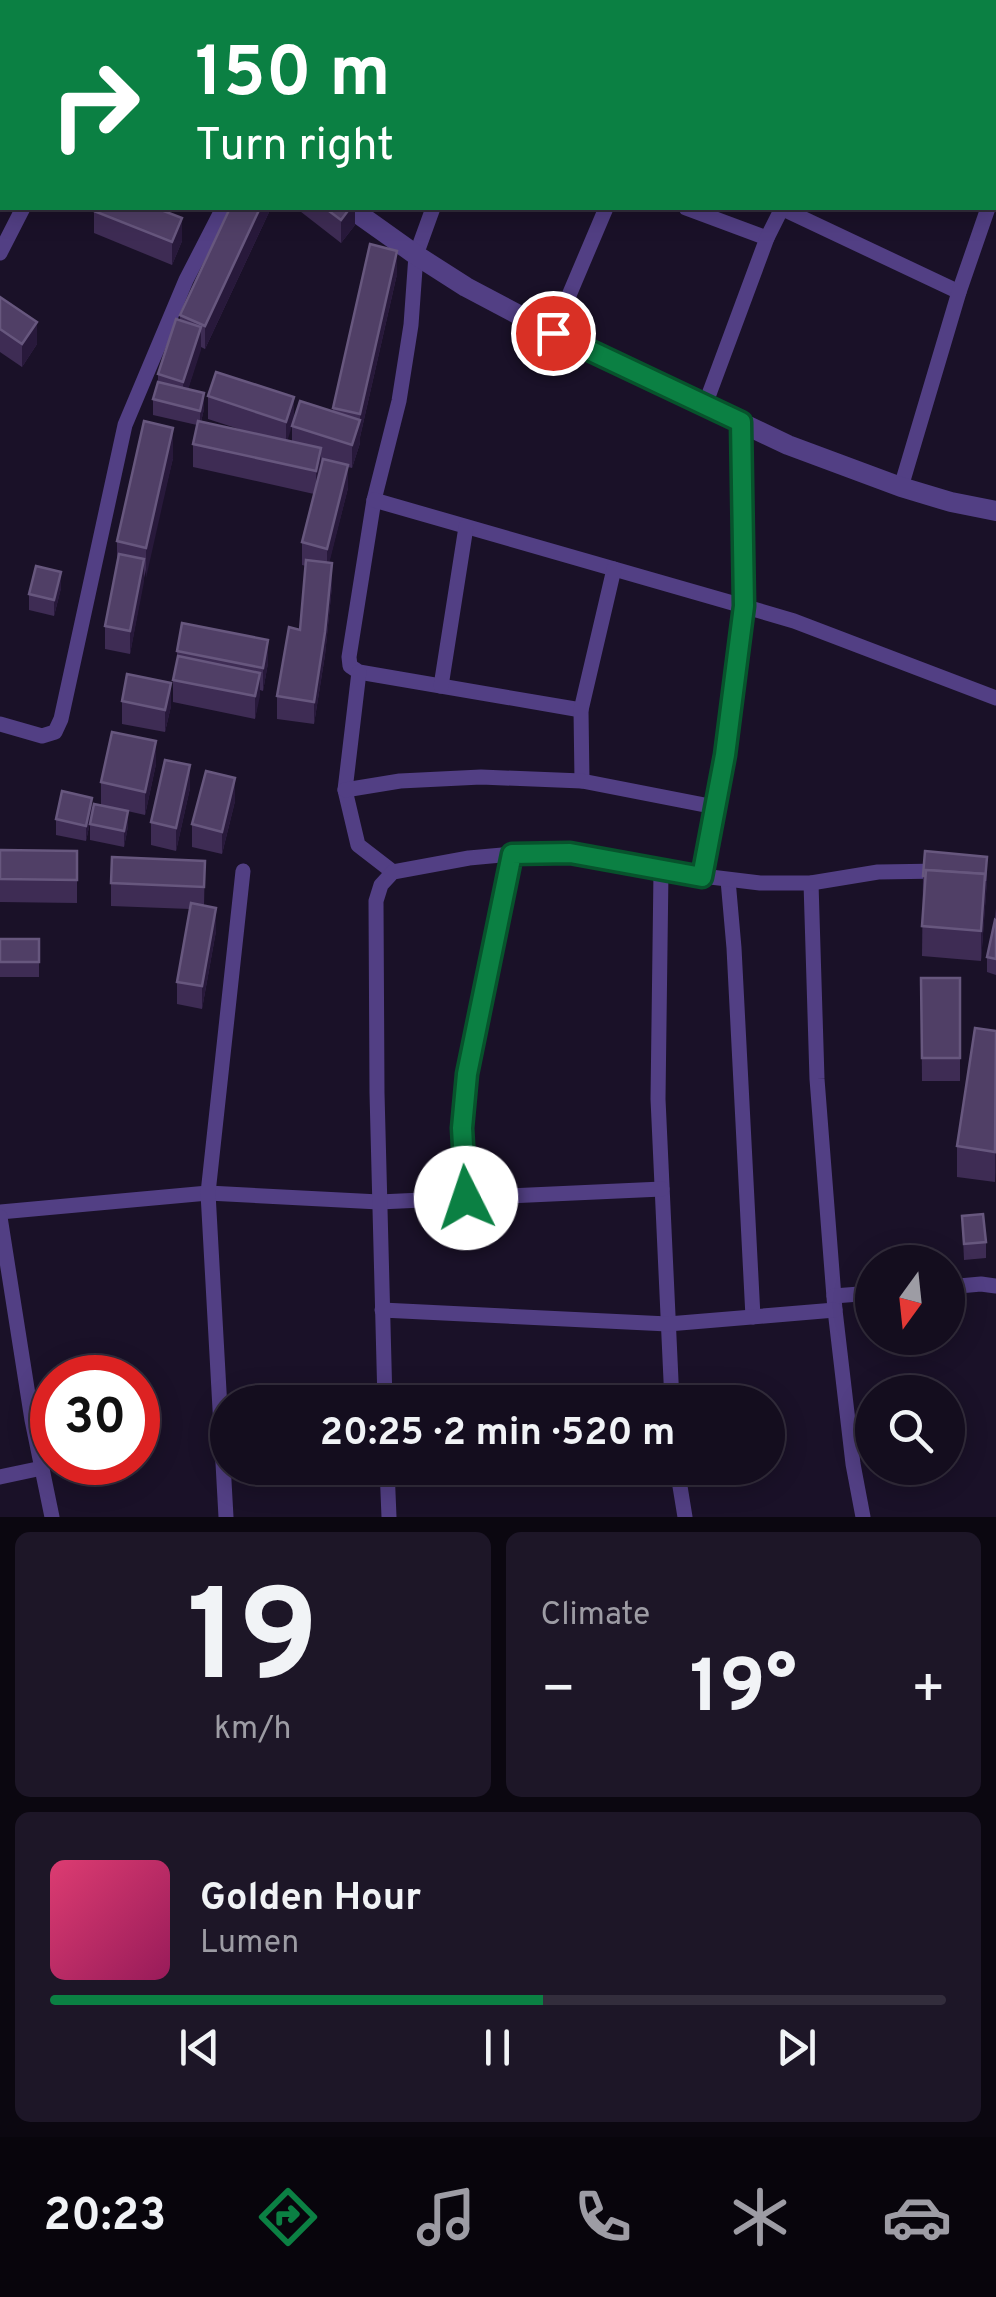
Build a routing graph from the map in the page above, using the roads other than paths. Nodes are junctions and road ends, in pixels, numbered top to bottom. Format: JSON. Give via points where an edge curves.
{"nodes":[{"id":1,"x":23,"y":210,"type":"edge"},
{"id":2,"x":222,"y":210,"type":"edge"},
{"id":3,"x":353,"y":210,"type":"edge"},
{"id":4,"x":432,"y":210,"type":"edge"},
{"id":5,"x":605,"y":210,"type":"edge"},
{"id":6,"x":691,"y":210,"type":"edge"},
{"id":7,"x":780,"y":210,"type":"edge"},
{"id":8,"x":785,"y":210,"type":"edge"},
{"id":9,"x":987,"y":210,"type":"edge"},
{"id":10,"x":767,"y":238,"type":"junction"},
{"id":11,"x":0,"y":252,"type":"edge"},
{"id":12,"x":416,"y":256,"type":"junction"},
{"id":13,"x":959,"y":292,"type":"junction"},
{"id":14,"x":553,"y":333,"type":"junction"},
{"id":15,"x":705,"y":405,"type":"junction"},
{"id":16,"x":741,"y":422,"type":"junction"},
{"id":17,"x":901,"y":487,"type":"junction"},
{"id":18,"x":374,"y":500,"type":"junction"},
{"id":19,"x":996,"y":511,"type":"edge"},
{"id":20,"x":466,"y":527,"type":"junction"},
{"id":21,"x":614,"y":569,"type":"junction"},
{"id":22,"x":744,"y":606,"type":"junction"},
{"id":23,"x":359,"y":672,"type":"junction"},
{"id":24,"x":441,"y":686,"type":"junction"},
{"id":25,"x":996,"y":698,"type":"edge"},
{"id":26,"x":581,"y":710,"type":"junction"},
{"id":27,"x":0,"y":724,"type":"edge"},
{"id":28,"x":582,"y":781,"type":"junction"},
{"id":29,"x":345,"y":790,"type":"junction"},
{"id":30,"x":715,"y":807,"type":"junction"},
{"id":31,"x":512,"y":854,"type":"junction"},
{"id":32,"x":661,"y":870,"type":"junction"},
{"id":33,"x":243,"y":871,"type":"dead end"},
{"id":34,"x":393,"y":872,"type":"junction"},
{"id":35,"x":960,"y":872,"type":"edge"},
{"id":36,"x":702,"y":877,"type":"junction"},
{"id":37,"x":728,"y":880,"type":"junction"},
{"id":38,"x":811,"y":884,"type":"junction"},
{"id":39,"x":662,"y":1189,"type":"junction"},
{"id":40,"x":208,"y":1194,"type":"junction"},
{"id":41,"x":466,"y":1198,"type":"junction"},
{"id":42,"x":379,"y":1202,"type":"junction"},
{"id":43,"x":0,"y":1214,"type":"edge"},
{"id":44,"x":4,"y":1264,"type":"edge"},
{"id":45,"x":965,"y":1285,"type":"edge"},
{"id":46,"x":996,"y":1286,"type":"edge"},
{"id":47,"x":855,"y":1297,"type":"edge"},
{"id":48,"x":834,"y":1303,"type":"junction"},
{"id":49,"x":382,"y":1310,"type":"junction"},
{"id":50,"x":753,"y":1317,"type":"junction"},
{"id":51,"x":668,"y":1324,"type":"junction"},
{"id":52,"x":384,"y":1385,"type":"edge"},
{"id":53,"x":671,"y":1385,"type":"edge"},
{"id":54,"x":30,"y":1404,"type":"edge"},
{"id":55,"x":30,"y":1471,"type":"edge"},
{"id":56,"x":0,"y":1477,"type":"edge"},
{"id":57,"x":45,"y":1485,"type":"edge"},
{"id":58,"x":387,"y":1485,"type":"edge"},
{"id":59,"x":679,"y":1485,"type":"edge"},
{"id":60,"x":52,"y":1517,"type":"edge"},
{"id":61,"x":226,"y":1517,"type":"edge"},
{"id":62,"x":388,"y":1517,"type":"edge"},
{"id":63,"x":685,"y":1517,"type":"edge"},
{"id":64,"x":863,"y":1517,"type":"edge"}],
"edges":[{"from":1,"to":11,"type":"street"},
{"from":2,"to":27,"type":"street","via":[[125,425],[62,719],[42,736]]},
{"from":3,"to":12,"type":"street"},
{"from":4,"to":12,"type":"street"},
{"from":5,"to":14,"type":"street"},
{"from":6,"to":10,"type":"street"},
{"from":7,"to":10,"type":"street"},
{"from":8,"to":13,"type":"street"},
{"from":9,"to":13,"type":"street"},
{"from":10,"to":15,"type":"street"},
{"from":12,"to":14,"type":"street"},
{"from":12,"to":18,"type":"street","via":[[399,402]]},
{"from":13,"to":17,"type":"street"},
{"from":14,"to":15,"type":"street"},
{"from":15,"to":16,"type":"street"},
{"from":16,"to":17,"type":"street"},
{"from":16,"to":22,"type":"street"},
{"from":17,"to":19,"type":"street"},
{"from":18,"to":20,"type":"street"},
{"from":18,"to":23,"type":"street","via":[[349,657]]},
{"from":20,"to":21,"type":"street"},
{"from":20,"to":24,"type":"street"},
{"from":21,"to":22,"type":"street"},
{"from":21,"to":26,"type":"street"},
{"from":22,"to":25,"type":"street"},
{"from":22,"to":30,"type":"street"},
{"from":23,"to":24,"type":"street"},
{"from":23,"to":29,"type":"street"},
{"from":24,"to":26,"type":"street"},
{"from":26,"to":28,"type":"street"},
{"from":28,"to":29,"type":"street","via":[[481,777]]},
{"from":28,"to":30,"type":"street"},
{"from":29,"to":34,"type":"street","via":[[358,845]]},
{"from":30,"to":36,"type":"street"},
{"from":31,"to":32,"type":"street","via":[[570,853]]},
{"from":31,"to":34,"type":"street"},
{"from":31,"to":41,"type":"street","via":[[467,1074]]},
{"from":32,"to":36,"type":"street"},
{"from":32,"to":39,"type":"street"},
{"from":33,"to":40,"type":"street"},
{"from":34,"to":42,"type":"street","via":[[376,901]]},
{"from":35,"to":38,"type":"street","via":[[878,872]]},
{"from":36,"to":37,"type":"street"},
{"from":37,"to":38,"type":"street"},
{"from":37,"to":50,"type":"street"},
{"from":38,"to":48,"type":"street","via":[[816,1079]]},
{"from":39,"to":41,"type":"street"},
{"from":39,"to":51,"type":"street"},
{"from":40,"to":42,"type":"street"},
{"from":40,"to":43,"type":"street"},
{"from":40,"to":61,"type":"street"},
{"from":41,"to":42,"type":"street"},
{"from":42,"to":49,"type":"street"},
{"from":43,"to":44,"type":"street"},
{"from":44,"to":54,"type":"street"},
{"from":45,"to":46,"type":"street"},
{"from":47,"to":48,"type":"street"},
{"from":48,"to":50,"type":"street"},
{"from":48,"to":64,"type":"street"},
{"from":49,"to":51,"type":"street"},
{"from":49,"to":52,"type":"street"},
{"from":50,"to":51,"type":"street"},
{"from":51,"to":53,"type":"street"},
{"from":55,"to":56,"type":"street"},
{"from":57,"to":60,"type":"street"},
{"from":58,"to":62,"type":"street"},
{"from":59,"to":63,"type":"street"}]}
